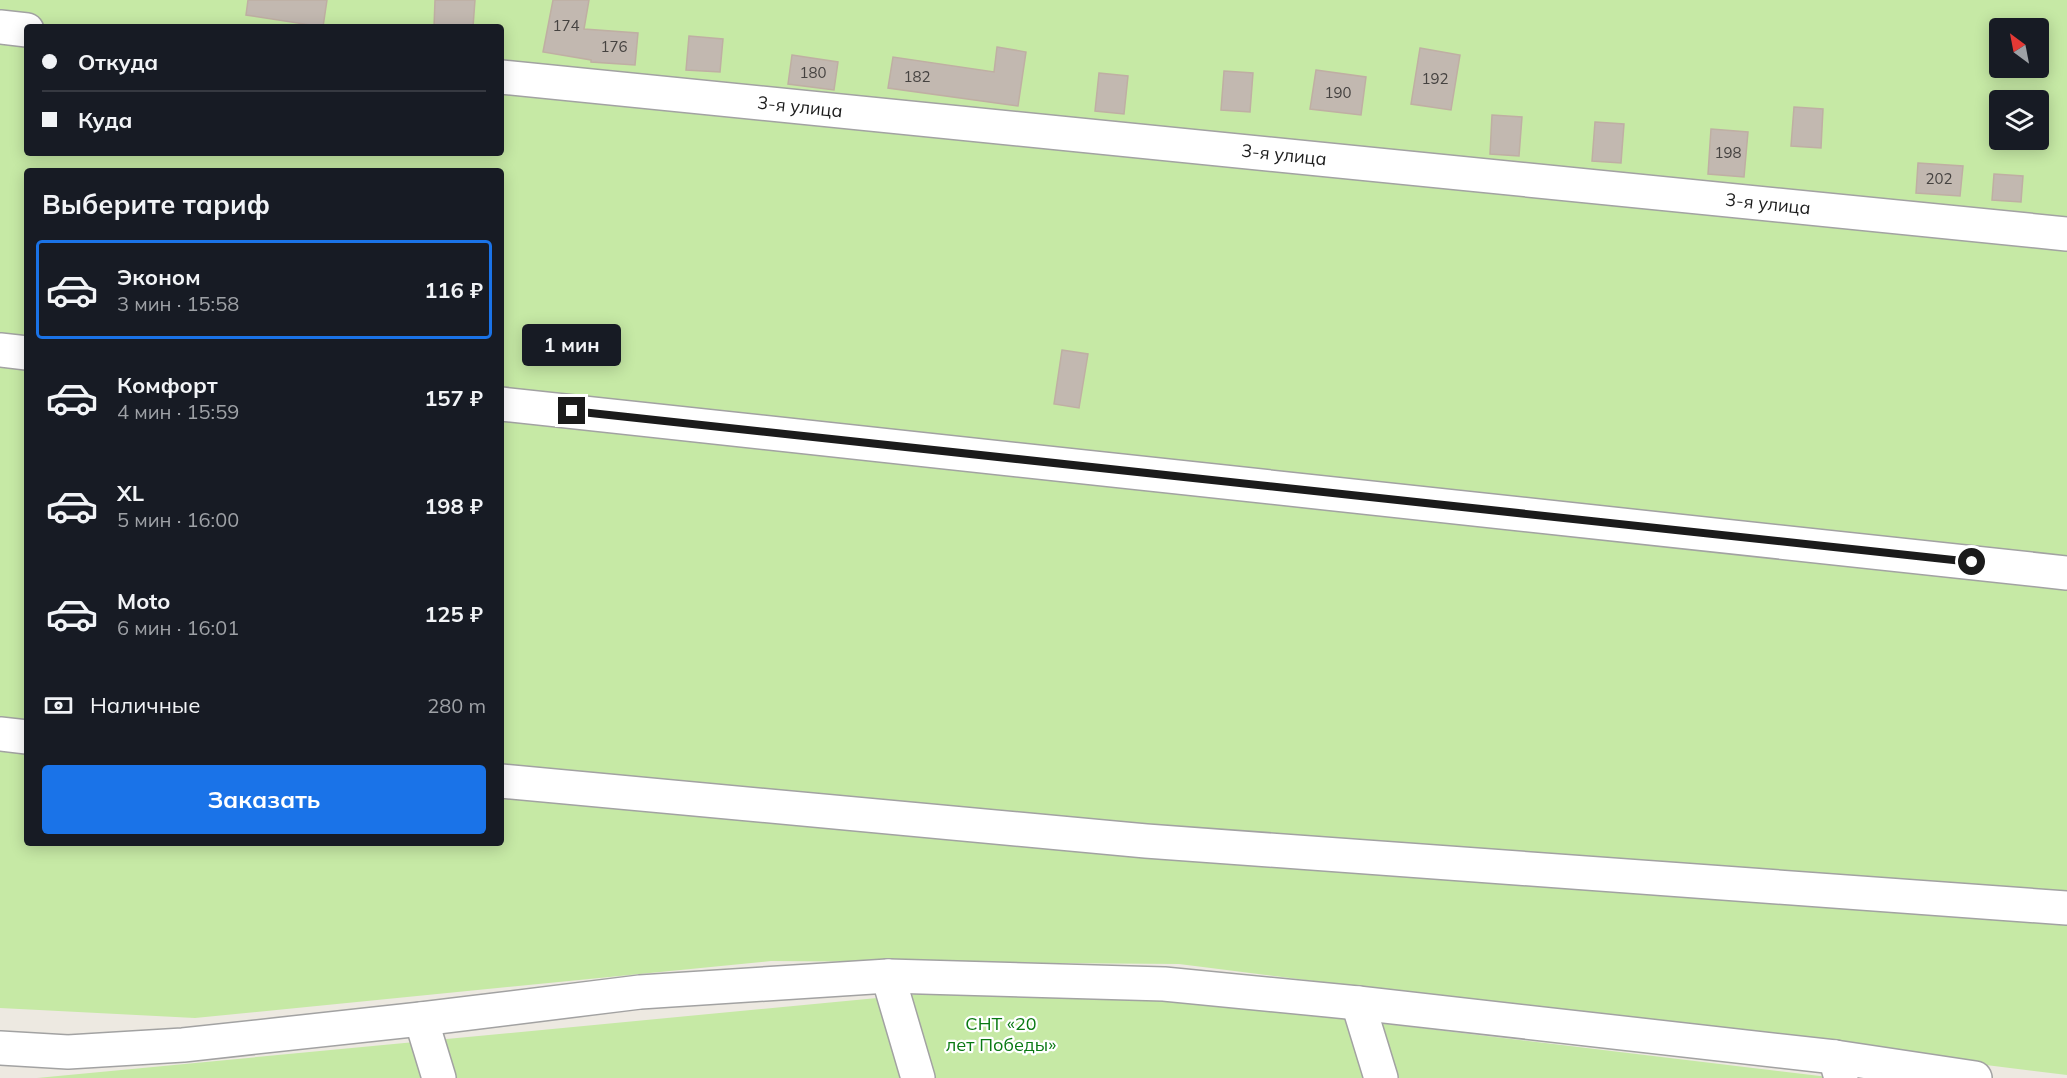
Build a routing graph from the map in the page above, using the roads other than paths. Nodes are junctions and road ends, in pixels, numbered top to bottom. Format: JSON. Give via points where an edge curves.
{"nodes":[{"id":1,"x":0,"y":27,"type":"edge"},
{"id":2,"x":24,"y":30,"type":"edge"},
{"id":3,"x":504,"y":77,"type":"edge"},
{"id":4,"x":2067,"y":234,"type":"edge"},
{"id":5,"x":0,"y":350,"type":"edge"},
{"id":6,"x":24,"y":353,"type":"edge"},
{"id":7,"x":504,"y":404,"type":"edge"},
{"id":8,"x":2067,"y":573,"type":"edge"},
{"id":9,"x":0,"y":735,"type":"edge"},
{"id":10,"x":24,"y":737,"type":"edge"},
{"id":11,"x":504,"y":781,"type":"edge"},
{"id":12,"x":2067,"y":908,"type":"edge"},
{"id":13,"x":888,"y":976,"type":"junction"},
{"id":14,"x":1358,"y":1003,"type":"junction"},
{"id":15,"x":422,"y":1020,"type":"junction"},
{"id":16,"x":0,"y":1048,"type":"edge"},
{"id":17,"x":1838,"y":1068,"type":"edge"},
{"id":18,"x":439,"y":1078,"type":"edge"},
{"id":19,"x":918,"y":1078,"type":"edge"},
{"id":20,"x":1381,"y":1078,"type":"edge"},
{"id":21,"x":1975,"y":1078,"type":"edge"}],
"edges":[{"from":1,"to":2,"type":"street"},
{"from":3,"to":4,"type":"street","name":"3-я улица"},
{"from":5,"to":6,"type":"street"},
{"from":7,"to":8,"type":"street"},
{"from":9,"to":10,"type":"street"},
{"from":11,"to":12,"type":"street","via":[[1146,841]]},
{"from":13,"to":14,"type":"street","via":[[1164,984]]},
{"from":13,"to":15,"type":"street","via":[[640,992]]},
{"from":13,"to":19,"type":"street"},
{"from":14,"to":17,"type":"street"},
{"from":14,"to":20,"type":"street"},
{"from":15,"to":16,"type":"street","via":[[183,1045],[68,1052]]},
{"from":15,"to":18,"type":"street"},
{"from":17,"to":21,"type":"street"}]}
